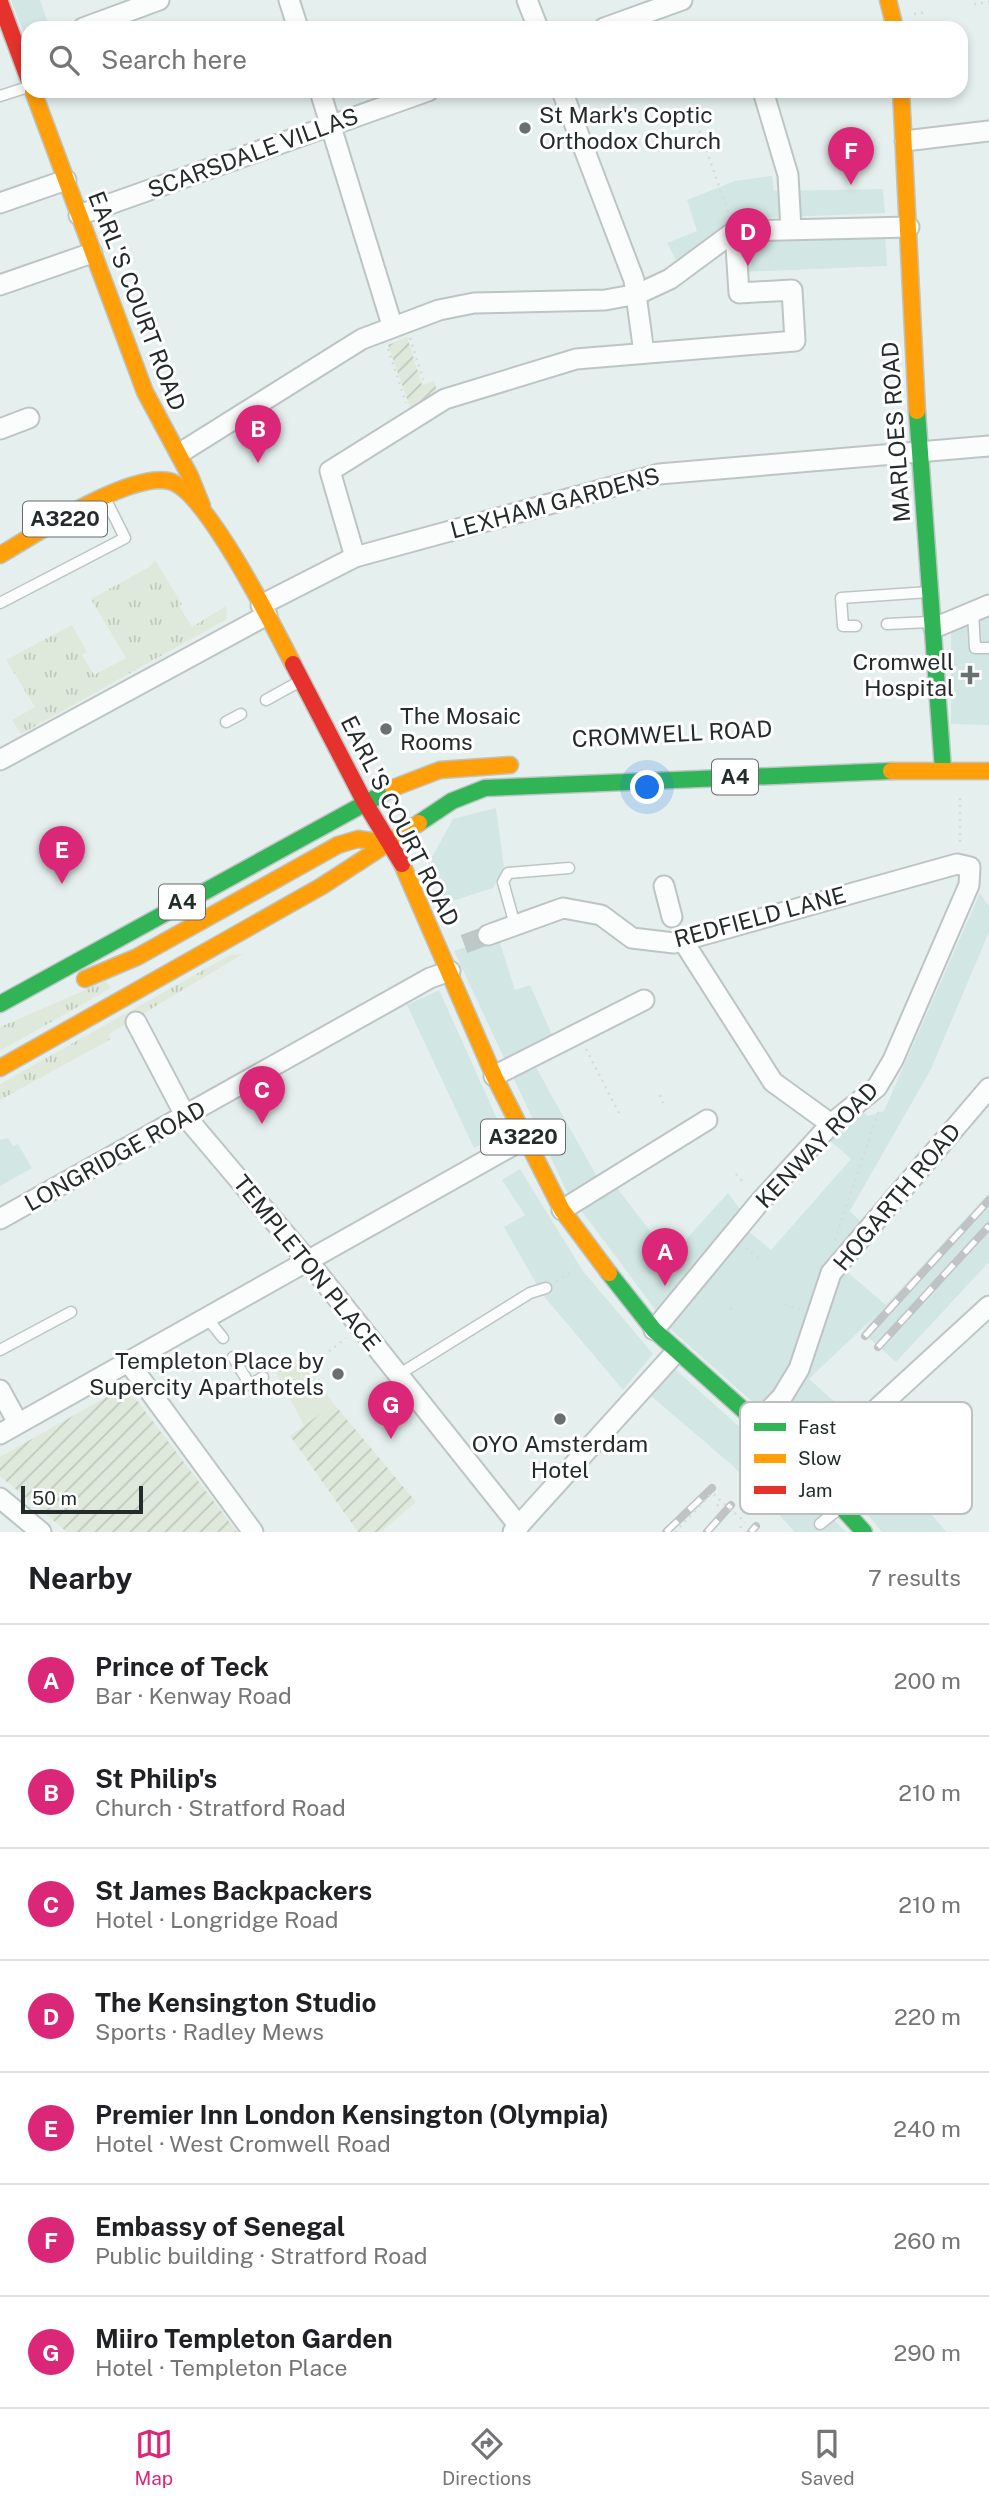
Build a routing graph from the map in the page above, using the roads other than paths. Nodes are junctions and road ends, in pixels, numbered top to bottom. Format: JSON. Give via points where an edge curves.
{"nodes":[{"id":1,"x":159,"y":0,"type":"edge"},
{"id":2,"x":289,"y":0,"type":"edge"},
{"id":3,"x":527,"y":0,"type":"edge"},
{"id":4,"x":682,"y":0,"type":"edge"},
{"id":5,"x":888,"y":0,"type":"edge"},
{"id":6,"x":0,"y":2,"type":"edge"},
{"id":7,"x":102,"y":21,"type":"edge"},
{"id":8,"x":296,"y":21,"type":"edge"},
{"id":9,"x":535,"y":21,"type":"edge"},
{"id":10,"x":624,"y":21,"type":"edge"},
{"id":11,"x":893,"y":21,"type":"edge"},
{"id":12,"x":21,"y":46,"type":"edge"},
{"id":13,"x":21,"y":89,"type":"edge"},
{"id":14,"x":0,"y":96,"type":"edge"},
{"id":15,"x":36,"y":98,"type":"edge"},
{"id":16,"x":322,"y":98,"type":"edge"},
{"id":17,"x":408,"y":98,"type":"edge"},
{"id":18,"x":565,"y":98,"type":"edge"},
{"id":19,"x":765,"y":98,"type":"edge"},
{"id":20,"x":902,"y":98,"type":"edge"},
{"id":21,"x":332,"y":125,"type":"junction"},
{"id":22,"x":989,"y":131,"type":"edge"},
{"id":23,"x":905,"y":141,"type":"junction"},
{"id":24,"x":66,"y":180,"type":"junction"},
{"id":25,"x":0,"y":203,"type":"edge"},
{"id":26,"x":79,"y":215,"type":"junction"},
{"id":27,"x":909,"y":227,"type":"junction"},
{"id":28,"x":791,"y":229,"type":"junction"},
{"id":29,"x":735,"y":231,"type":"junction"},
{"id":30,"x":92,"y":253,"type":"junction"},
{"id":31,"x":0,"y":285,"type":"edge"},
{"id":32,"x":638,"y":294,"type":"junction"},
{"id":33,"x":393,"y":326,"type":"junction"},
{"id":34,"x":644,"y":353,"type":"junction"},
{"id":35,"x":29,"y":418,"type":"dead end"},
{"id":36,"x":0,"y":429,"type":"edge"},
{"id":37,"x":161,"y":429,"type":"junction"},
{"id":38,"x":989,"y":446,"type":"edge"},
{"id":39,"x":920,"y":451,"type":"junction"},
{"id":40,"x":180,"y":453,"type":"junction"},
{"id":41,"x":131,"y":484,"type":"junction"},
{"id":42,"x":105,"y":498,"type":"junction"},
{"id":43,"x":202,"y":506,"type":"junction"},
{"id":44,"x":0,"y":555,"type":"edge"},
{"id":45,"x":355,"y":557,"type":"junction"},
{"id":46,"x":932,"y":592,"type":"junction"},
{"id":47,"x":0,"y":603,"type":"edge"},
{"id":48,"x":981,"y":609,"type":"edge"},
{"id":49,"x":264,"y":610,"type":"junction"},
{"id":50,"x":887,"y":624,"type":"dead end"},
{"id":51,"x":934,"y":625,"type":"junction"},
{"id":52,"x":856,"y":626,"type":"dead end"},
{"id":53,"x":989,"y":648,"type":"edge"},
{"id":54,"x":302,"y":680,"type":"junction"},
{"id":55,"x":265,"y":700,"type":"dead end"},
{"id":56,"x":241,"y":714,"type":"dead end"},
{"id":57,"x":226,"y":722,"type":"dead end"},
{"id":58,"x":328,"y":730,"type":"junction"},
{"id":59,"x":919,"y":744,"type":"dead end"},
{"id":60,"x":942,"y":744,"type":"junction"},
{"id":61,"x":963,"y":745,"type":"dead end"},
{"id":62,"x":0,"y":760,"type":"edge"},
{"id":63,"x":364,"y":760,"type":"dead end"},
{"id":64,"x":523,"y":765,"type":"dead end"},
{"id":65,"x":393,"y":768,"type":"dead end"},
{"id":66,"x":440,"y":770,"type":"junction"},
{"id":67,"x":943,"y":770,"type":"junction"},
{"id":68,"x":989,"y":771,"type":"edge"},
{"id":69,"x":364,"y":801,"type":"junction"},
{"id":70,"x":367,"y":839,"type":"junction"},
{"id":71,"x":391,"y":844,"type":"junction"},
{"id":72,"x":957,"y":864,"type":"joint"},
{"id":73,"x":569,"y":869,"type":"dead end"},
{"id":74,"x":346,"y":872,"type":"junction"},
{"id":75,"x":664,"y":886,"type":"dead end"},
{"id":76,"x":515,"y":925,"type":"junction"},
{"id":77,"x":677,"y":934,"type":"junction"},
{"id":78,"x":488,"y":935,"type":"tunnel mouth"},
{"id":79,"x":450,"y":971,"type":"junction"},
{"id":80,"x":644,"y":1000,"type":"dead end"},
{"id":81,"x":0,"y":1004,"type":"edge"},
{"id":82,"x":0,"y":1013,"type":"edge"},
{"id":83,"x":136,"y":1022,"type":"dead end"},
{"id":84,"x":0,"y":1068,"type":"edge"},
{"id":85,"x":494,"y":1076,"type":"junction"},
{"id":86,"x":989,"y":1088,"type":"edge"},
{"id":87,"x":186,"y":1116,"type":"junction"},
{"id":88,"x":707,"y":1120,"type":"dead end"},
{"id":89,"x":831,"y":1124,"type":"junction"},
{"id":90,"x":524,"y":1139,"type":"junction"},
{"id":91,"x":562,"y":1210,"type":"junction"},
{"id":92,"x":0,"y":1219,"type":"edge"},
{"id":93,"x":307,"y":1260,"type":"junction"},
{"id":94,"x":546,"y":1288,"type":"road end"},
{"id":95,"x":989,"y":1306,"type":"edge"},
{"id":96,"x":71,"y":1312,"type":"dead end"},
{"id":97,"x":207,"y":1318,"type":"junction"},
{"id":98,"x":654,"y":1330,"type":"junction"},
{"id":99,"x":223,"y":1338,"type":"dead end"},
{"id":100,"x":0,"y":1350,"type":"edge"},
{"id":101,"x":676,"y":1352,"type":"junction"},
{"id":102,"x":233,"y":1357,"type":"dead end"},
{"id":103,"x":129,"y":1363,"type":"junction"},
{"id":104,"x":398,"y":1375,"type":"junction"},
{"id":105,"x":263,"y":1377,"type":"dead end"},
{"id":106,"x":0,"y":1390,"type":"edge"},
{"id":107,"x":777,"y":1402,"type":"edge"},
{"id":108,"x":884,"y":1402,"type":"edge"},
{"id":109,"x":740,"y":1407,"type":"edge"},
{"id":110,"x":18,"y":1423,"type":"junction"},
{"id":111,"x":0,"y":1434,"type":"edge"},
{"id":112,"x":0,"y":1498,"type":"edge"},
{"id":113,"x":832,"y":1514,"type":"edge"},
{"id":114,"x":849,"y":1514,"type":"edge"},
{"id":115,"x":820,"y":1524,"type":"dead end"},
{"id":116,"x":516,"y":1529,"type":"edge"},
{"id":117,"x":41,"y":1532,"type":"edge"},
{"id":118,"x":253,"y":1532,"type":"edge"},
{"id":119,"x":864,"y":1532,"type":"edge"}],
"edges":[{"from":1,"to":7,"type":"street"},
{"from":2,"to":8,"type":"street"},
{"from":3,"to":9,"type":"street"},
{"from":4,"to":10,"type":"street"},
{"from":5,"to":11,"type":"main road"},
{"from":6,"to":12,"type":"main road"},
{"from":13,"to":14,"type":"lane"},
{"from":15,"to":24,"type":"main road","name":"EARL'S COURT ROAD"},
{"from":16,"to":21,"type":"street"},
{"from":17,"to":21,"type":"street","name":"SCARSDALE VILLAS"},
{"from":18,"to":32,"type":"street"},
{"from":19,"to":28,"type":"street","via":[[788,175]]},
{"from":20,"to":23,"type":"main road","name":"MARLOES ROAD"},
{"from":21,"to":26,"type":"street","name":"SCARSDALE VILLAS"},
{"from":21,"to":33,"type":"street"},
{"from":22,"to":23,"type":"street"},
{"from":23,"to":27,"type":"main road","name":"MARLOES ROAD"},
{"from":24,"to":25,"type":"street"},
{"from":24,"to":26,"type":"main road","name":"EARL'S COURT ROAD"},
{"from":26,"to":30,"type":"main road","name":"EARL'S COURT ROAD"},
{"from":27,"to":28,"type":"street"},
{"from":27,"to":39,"type":"main road","name":"MARLOES ROAD"},
{"from":28,"to":29,"type":"street"},
{"from":29,"to":32,"type":"street","via":[[670,279]]},
{"from":29,"to":34,"type":"street","via":[[739,293],[792,290],[795,341]]},
{"from":30,"to":31,"type":"street"},
{"from":30,"to":37,"type":"main road","name":"EARL'S COURT ROAD"},
{"from":32,"to":33,"type":"street","via":[[605,300],[474,303]]},
{"from":32,"to":34,"type":"street"},
{"from":33,"to":40,"type":"street","via":[[331,356]]},
{"from":34,"to":45,"type":"street","via":[[576,359],[445,399],[330,471]]},
{"from":35,"to":36,"type":"street"},
{"from":37,"to":40,"type":"main road","name":"EARL'S COURT ROAD"},
{"from":37,"to":41,"type":"main road","via":[[159,462]]},
{"from":38,"to":39,"type":"street","name":"LEXHAM GARDENS"},
{"from":39,"to":45,"type":"street","name":"LEXHAM GARDENS","via":[[659,474]]},
{"from":39,"to":46,"type":"main road","name":"MARLOES ROAD"},
{"from":40,"to":43,"type":"main road","name":"EARL'S COURT ROAD"},
{"from":41,"to":42,"type":"main road","number":"A3220"},
{"from":41,"to":43,"type":"main road","number":"A3220","via":[[168,480]]},
{"from":42,"to":44,"type":"main road","number":"A3220"},
{"from":42,"to":47,"type":"lane","via":[[125,538]]},
{"from":43,"to":49,"type":"main road","name":"EARL'S COURT ROAD","number":"A3220"},
{"from":45,"to":49,"type":"street","name":"LEXHAM GARDENS"},
{"from":46,"to":51,"type":"main road","name":"MARLOES ROAD"},
{"from":46,"to":52,"type":"lane","via":[[841,598],[843,626]]},
{"from":48,"to":51,"type":"street"},
{"from":48,"to":53,"type":"lane","via":[[975,648]]},
{"from":49,"to":54,"type":"main road","name":"EARL'S COURT ROAD","number":"A3220"},
{"from":49,"to":62,"type":"street","name":"LEXHAM GARDENS"},
{"from":50,"to":51,"type":"lane"},
{"from":51,"to":60,"type":"main road","name":"MARLOES ROAD"},
{"from":54,"to":55,"type":"lane"},
{"from":54,"to":58,"type":"main road","name":"EARL'S COURT ROAD","number":"A3220"},
{"from":56,"to":57,"type":"lane"},
{"from":58,"to":63,"type":"main road"},
{"from":58,"to":69,"type":"main road","name":"EARL'S COURT ROAD","number":"A3220"},
{"from":59,"to":60,"type":"main road"},
{"from":60,"to":61,"type":"main road"},
{"from":60,"to":67,"type":"main road","name":"MARLOES ROAD"},
{"from":64,"to":66,"type":"main road","number":"A4"},
{"from":65,"to":66,"type":"main road","number":"A4"},
{"from":66,"to":69,"type":"main road","number":"A4"},
{"from":67,"to":68,"type":"main road","name":"CROMWELL ROAD","number":"A4"},
{"from":67,"to":71,"type":"main road","name":"CROMWELL ROAD","number":"A4","via":[[485,788],[447,802]]},
{"from":69,"to":70,"type":"main road"},
{"from":69,"to":71,"type":"main road","name":"EARL'S COURT ROAD","number":"A3220"},
{"from":69,"to":81,"type":"main road","number":"A4"},
{"from":70,"to":71,"type":"main road"},
{"from":70,"to":74,"type":"main road","number":"A4"},
{"from":70,"to":82,"type":"main road","via":[[329,849],[137,957]]},
{"from":71,"to":74,"type":"main road","name":"CROMWELL ROAD","number":"A4"},
{"from":71,"to":79,"type":"main road","name":"EARL'S COURT ROAD","number":"A3220","via":[[451,949]]},
{"from":72,"to":77,"type":"street","name":"REDFIELD LANE"},
{"from":72,"to":89,"type":"street","name":"KENWAY ROAD","via":[[970,867],[969,885],[893,1060],[877,1087]]},
{"from":73,"to":76,"type":"lane","via":[[508,873],[503,882]]},
{"from":74,"to":84,"type":"main road","number":"A4"},
{"from":75,"to":77,"type":"street"},
{"from":76,"to":77,"type":"street","name":"REDFIELD LANE","via":[[563,908],[584,910],[613,922],[632,938]]},
{"from":76,"to":78,"type":"street","name":"REDFIELD LANE"},
{"from":77,"to":89,"type":"street","via":[[773,1082]]},
{"from":79,"to":85,"type":"main road","name":"EARL'S COURT ROAD","number":"A3220"},
{"from":79,"to":87,"type":"street","name":"LONGRIDGE ROAD"},
{"from":80,"to":85,"type":"street"},
{"from":83,"to":87,"type":"street","name":"TEMPLETON PLACE"},
{"from":85,"to":90,"type":"main road","name":"EARL'S COURT ROAD","number":"A3220"},
{"from":86,"to":107,"type":"street","name":"HOGARTH ROAD","via":[[831,1273],[799,1369]]},
{"from":87,"to":92,"type":"street","name":"LONGRIDGE ROAD"},
{"from":87,"to":93,"type":"street","name":"TEMPLETON PLACE"},
{"from":88,"to":91,"type":"street"},
{"from":89,"to":98,"type":"street","name":"KENWAY ROAD"},
{"from":90,"to":91,"type":"main road","name":"EARL'S COURT ROAD","number":"A3220"},
{"from":90,"to":93,"type":"street"},
{"from":91,"to":98,"type":"main road","name":"EARL'S COURT ROAD","number":"A3220"},
{"from":93,"to":97,"type":"street"},
{"from":93,"to":104,"type":"street","name":"TEMPLETON PLACE"},
{"from":94,"to":104,"type":"lane","via":[[530,1293]]},
{"from":95,"to":108,"type":"street"},
{"from":96,"to":100,"type":"lane"},
{"from":97,"to":99,"type":"lane"},
{"from":97,"to":103,"type":"street"},
{"from":98,"to":101,"type":"main road","name":"EARL'S COURT ROAD","number":"A3220"},
{"from":101,"to":109,"type":"main road","name":"EARL'S COURT ROAD","number":"A3220"},
{"from":101,"to":116,"type":"street"},
{"from":102,"to":105,"type":"lane","via":[[250,1385]]},
{"from":103,"to":110,"type":"street"},
{"from":103,"to":118,"type":"street"},
{"from":104,"to":116,"type":"street","name":"TEMPLETON PLACE"},
{"from":106,"to":110,"type":"street"},
{"from":110,"to":111,"type":"street"},
{"from":112,"to":117,"type":"street"},
{"from":113,"to":115,"type":"lane"},
{"from":114,"to":119,"type":"main road","name":"EARL'S COURT ROAD","number":"A3220"}]}
